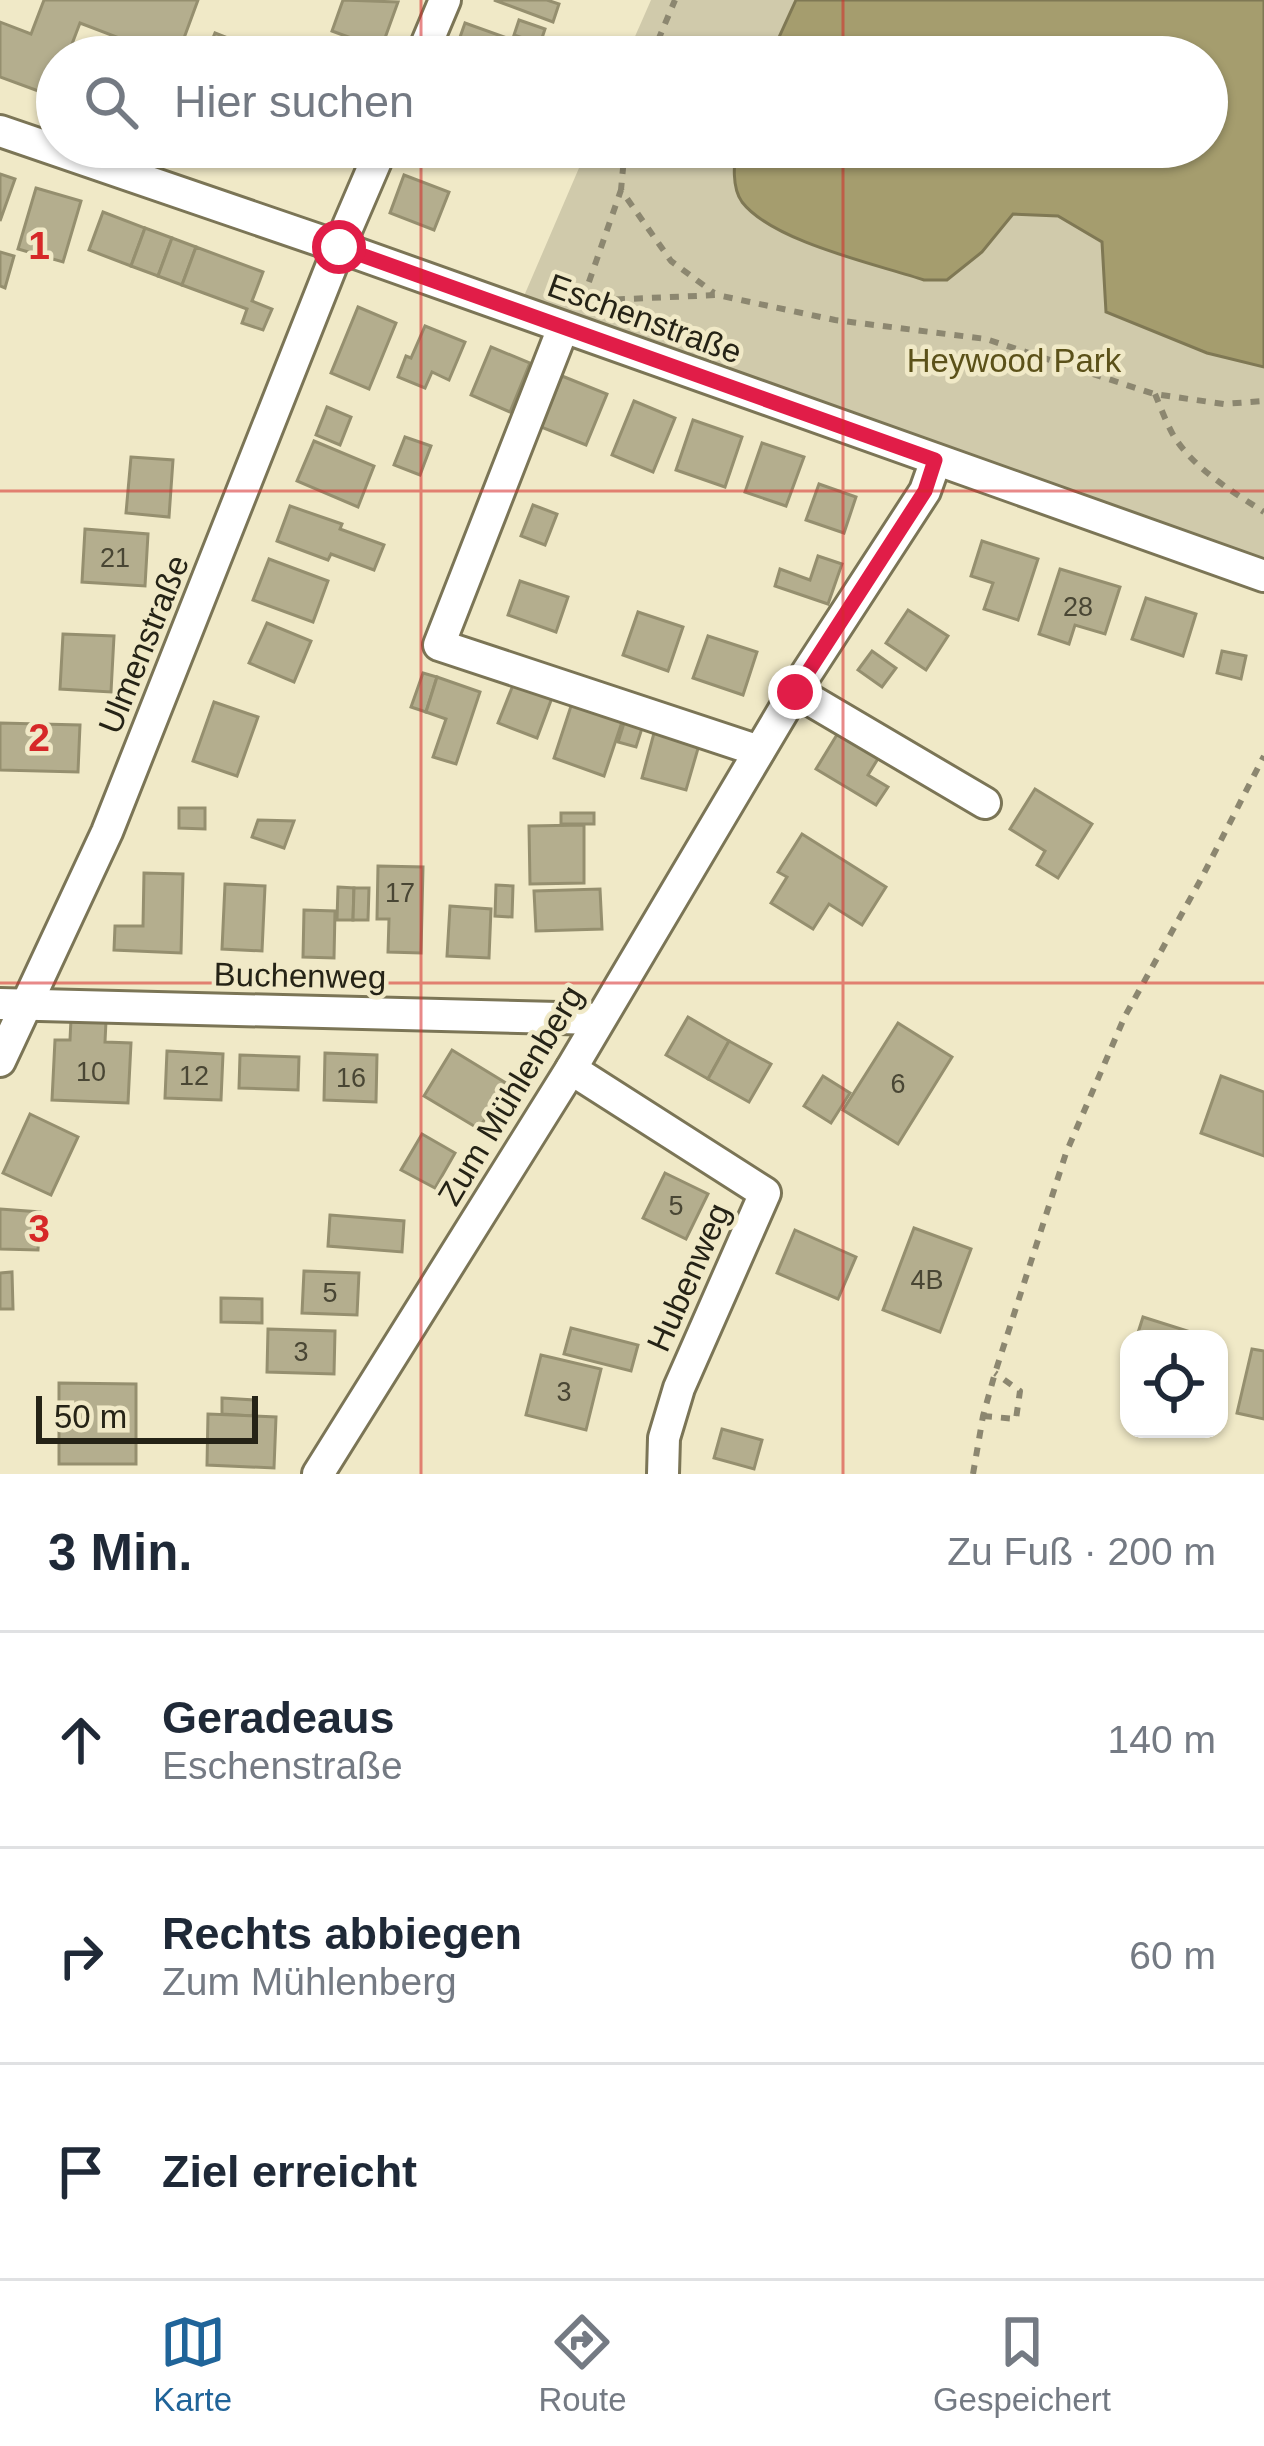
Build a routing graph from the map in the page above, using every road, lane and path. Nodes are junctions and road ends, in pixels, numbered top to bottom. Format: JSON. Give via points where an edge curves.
{"nodes":[{"id":1,"x":445,"y":0,"type":"edge"},
{"id":2,"x":675,"y":0,"type":"edge"},
{"id":3,"x":430,"y":36,"type":"edge"},
{"id":4,"x":659,"y":36,"type":"edge"},
{"id":5,"x":0,"y":131,"type":"edge"},
{"id":6,"x":36,"y":143,"type":"edge"},
{"id":7,"x":108,"y":168,"type":"edge"},
{"id":8,"x":373,"y":168,"type":"edge"},
{"id":9,"x":623,"y":168,"type":"edge"},
{"id":10,"x":621,"y":190,"type":"junction"},
{"id":11,"x":339,"y":247,"type":"junction"},
{"id":12,"x":717,"y":295,"type":"junction"},
{"id":13,"x":583,"y":299,"type":"junction"},
{"id":14,"x":563,"y":328,"type":"junction"},
{"id":15,"x":1154,"y":394,"type":"junction"},
{"id":16,"x":1264,"y":401,"type":"edge"},
{"id":17,"x":935,"y":460,"type":"junction"},
{"id":18,"x":1264,"y":512,"type":"edge"},
{"id":19,"x":1264,"y":576,"type":"edge"},
{"id":20,"x":795,"y":692,"type":"junction"},
{"id":21,"x":759,"y":751,"type":"junction"},
{"id":22,"x":1264,"y":756,"type":"edge"},
{"id":23,"x":985,"y":803,"type":"dead end"},
{"id":24,"x":13,"y":1005,"type":"edge"},
{"id":25,"x":599,"y":1019,"type":"junction"},
{"id":26,"x":0,"y":1061,"type":"edge"},
{"id":27,"x":571,"y":1069,"type":"junction"},
{"id":28,"x":995,"y":1373,"type":"junction"},
{"id":29,"x":983,"y":1416,"type":"junction"},
{"id":30,"x":318,"y":1474,"type":"edge"},
{"id":31,"x":663,"y":1474,"type":"edge"},
{"id":32,"x":973,"y":1474,"type":"edge"}],
"edges":[{"from":1,"to":3,"type":"street"},
{"from":2,"to":4,"type":"path"},
{"from":5,"to":6,"type":"street","name":"Eschenstraße"},
{"from":7,"to":11,"type":"street","name":"Eschenstraße"},
{"from":8,"to":11,"type":"street","name":"Ulmenstraße"},
{"from":9,"to":10,"type":"path"},
{"from":10,"to":12,"type":"path","via":[[671,261]]},
{"from":10,"to":13,"type":"path"},
{"from":11,"to":14,"type":"street","name":"Eschenstraße"},
{"from":11,"to":24,"type":"street","name":"Ulmenstraße","via":[[107,832]]},
{"from":12,"to":13,"type":"path"},
{"from":12,"to":15,"type":"path","via":[[986,339]]},
{"from":13,"to":14,"type":"path"},
{"from":14,"to":17,"type":"street","name":"Eschenstraße"},
{"from":14,"to":21,"type":"street","via":[[439,645]]},
{"from":15,"to":16,"type":"path"},
{"from":15,"to":18,"type":"path","via":[[1176,439]]},
{"from":17,"to":19,"type":"street","name":"Eschenstraße"},
{"from":17,"to":20,"type":"street","name":"Zum Mühlenberg","via":[[925,491]]},
{"from":20,"to":21,"type":"street","name":"Zum Mühlenberg"},
{"from":20,"to":23,"type":"street"},
{"from":21,"to":25,"type":"street","name":"Zum Mühlenberg"},
{"from":22,"to":28,"type":"path","via":[[1125,1016],[1066,1153]]},
{"from":24,"to":25,"type":"street","name":"Buchenweg"},
{"from":24,"to":26,"type":"street","name":"Ulmenstraße"},
{"from":25,"to":27,"type":"street","name":"Zum Mühlenberg"},
{"from":27,"to":30,"type":"street","name":"Zum Mühlenberg"},
{"from":27,"to":31,"type":"street","name":"Hubenweg","via":[[765,1193],[679,1388]]},
{"from":28,"to":29,"type":"path"},
{"from":28,"to":29,"type":"path","via":[[1020,1390],[1016,1419]]},
{"from":29,"to":32,"type":"path"}]}
